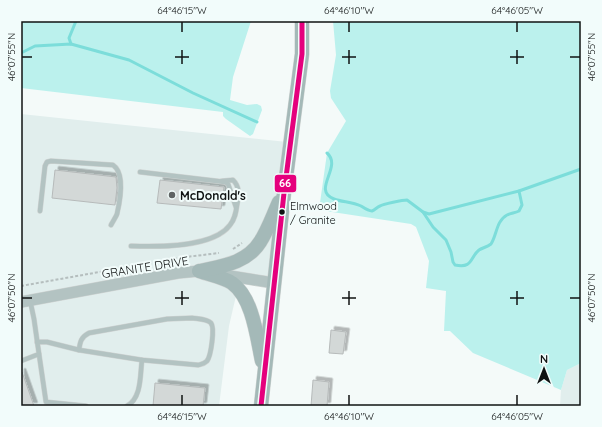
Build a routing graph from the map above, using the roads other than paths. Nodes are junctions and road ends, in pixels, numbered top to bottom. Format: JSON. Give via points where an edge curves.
{"nodes":[{"id":1,"x":302,"y":21,"type":"edge"},
{"id":2,"x":140,"y":172,"type":"dead end"},
{"id":3,"x":222,"y":180,"type":"junction"},
{"id":4,"x":284,"y":193,"type":"junction"},
{"id":5,"x":237,"y":208,"type":"junction"},
{"id":6,"x":40,"y":211,"type":"dead end"},
{"id":7,"x":111,"y":224,"type":"dead end"},
{"id":8,"x":131,"y":246,"type":"dead end"},
{"id":9,"x":200,"y":271,"type":"junction"},
{"id":10,"x":274,"y":283,"type":"junction"},
{"id":11,"x":26,"y":301,"type":"edge"},
{"id":12,"x":37,"y":342,"type":"junction"},
{"id":13,"x":79,"y":350,"type":"junction"},
{"id":14,"x":39,"y":354,"type":"junction"},
{"id":15,"x":142,"y":360,"type":"junction"},
{"id":16,"x":21,"y":362,"type":"edge"},
{"id":17,"x":264,"y":373,"type":"junction"},
{"id":18,"x":86,"y":406,"type":"edge"},
{"id":19,"x":127,"y":406,"type":"edge"},
{"id":20,"x":261,"y":406,"type":"edge"}],
"edges":[{"from":1,"to":4,"type":"main road","via":[[302,54]]},
{"from":2,"to":3,"type":"lane"},
{"from":3,"to":5,"type":"lane","via":[[228,184]]},
{"from":3,"to":5,"type":"lane","via":[[233,180],[237,184]]},
{"from":4,"to":9,"type":"main road","via":[[255,249],[228,265]]},
{"from":4,"to":10,"type":"main road"},
{"from":5,"to":8,"type":"lane","via":[[231,225],[218,236],[169,247]]},
{"from":6,"to":7,"type":"lane","via":[[47,162],[114,165],[118,168],[121,182],[117,215]]},
{"from":9,"to":10,"type":"street","name":"GRANITE DRIVE"},
{"from":9,"to":11,"type":"street","name":"GRANITE DRIVE"},
{"from":9,"to":17,"type":"main road","via":[[230,282],[244,297],[253,322]]},
{"from":10,"to":17,"type":"main road"},
{"from":11,"to":12,"type":"lane"},
{"from":12,"to":13,"type":"lane"},
{"from":12,"to":14,"type":"lane"},
{"from":13,"to":15,"type":"lane"},
{"from":13,"to":15,"type":"lane","via":[[81,339],[89,333],[167,319],[200,319],[211,323],[213,328],[210,354],[203,364]]},
{"from":14,"to":16,"type":"lane"},
{"from":14,"to":18,"type":"lane","via":[[46,402]]},
{"from":15,"to":19,"type":"lane","via":[[138,393]]},
{"from":17,"to":20,"type":"main road"}]}
